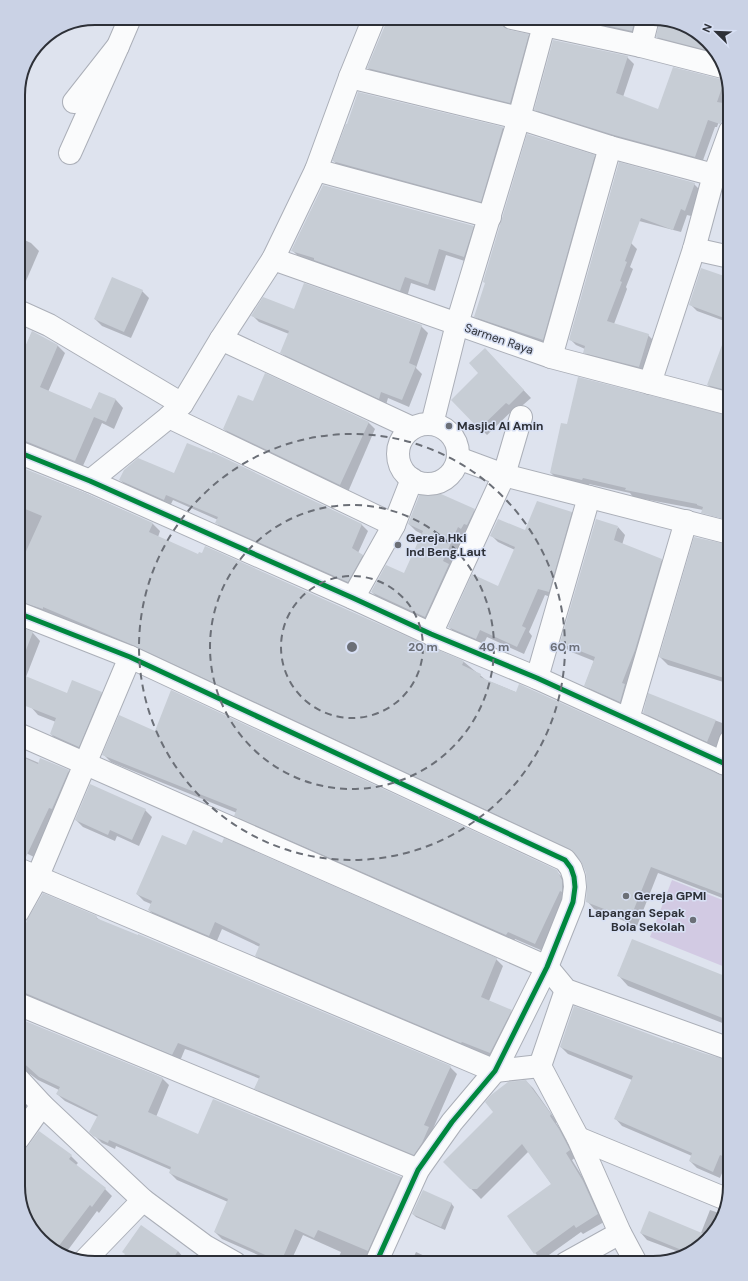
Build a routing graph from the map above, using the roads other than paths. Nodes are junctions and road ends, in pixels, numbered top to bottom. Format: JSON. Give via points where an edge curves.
{"nodes":[{"id":1,"x":127,"y":25,"type":"edge"},
{"id":2,"x":371,"y":25,"type":"edge"},
{"id":3,"x":544,"y":25,"type":"edge"},
{"id":4,"x":557,"y":25,"type":"edge"},
{"id":5,"x":646,"y":25,"type":"edge"},
{"id":6,"x":118,"y":46,"type":"junction"},
{"id":7,"x":641,"y":46,"type":"junction"},
{"id":8,"x":716,"y":65,"type":"edge"},
{"id":9,"x":350,"y":76,"type":"junction"},
{"id":10,"x":74,"y":102,"type":"dead end"},
{"id":11,"x":519,"y":118,"type":"junction"},
{"id":12,"x":610,"y":147,"type":"junction"},
{"id":13,"x":723,"y":150,"type":"edge"},
{"id":14,"x":70,"y":153,"type":"dead end"},
{"id":15,"x":316,"y":170,"type":"junction"},
{"id":16,"x":714,"y":175,"type":"junction"},
{"id":17,"x":490,"y":217,"type":"junction"},
{"id":18,"x":694,"y":249,"type":"junction"},
{"id":19,"x":723,"y":255,"type":"edge"},
{"id":20,"x":273,"y":259,"type":"junction"},
{"id":21,"x":25,"y":314,"type":"edge"},
{"id":22,"x":457,"y":324,"type":"junction"},
{"id":23,"x":221,"y":339,"type":"junction"},
{"id":24,"x":551,"y":357,"type":"junction"},
{"id":25,"x":650,"y":383,"type":"junction"},
{"id":26,"x":723,"y":402,"type":"edge"},
{"id":27,"x":175,"y":410,"type":"junction"},
{"id":28,"x":521,"y":418,"type":"dead end"},
{"id":29,"x":422,"y":426,"type":"junction"},
{"id":30,"x":25,"y":455,"type":"edge"},
{"id":31,"x":458,"y":458,"type":"junction"},
{"id":32,"x":504,"y":475,"type":"junction"},
{"id":33,"x":412,"y":479,"type":"junction"},
{"id":34,"x":90,"y":481,"type":"junction"},
{"id":35,"x":589,"y":497,"type":"junction"},
{"id":36,"x":686,"y":520,"type":"junction"},
{"id":37,"x":394,"y":525,"type":"junction"},
{"id":38,"x":723,"y":531,"type":"edge"},
{"id":39,"x":353,"y":598,"type":"junction"},
{"id":40,"x":25,"y":616,"type":"edge"},
{"id":41,"x":431,"y":634,"type":"junction"},
{"id":42,"x":130,"y":657,"type":"junction"},
{"id":43,"x":537,"y":678,"type":"junction"},
{"id":44,"x":628,"y":719,"type":"junction"},
{"id":45,"x":25,"y":737,"type":"edge"},
{"id":46,"x":723,"y":762,"type":"edge"},
{"id":47,"x":84,"y":763,"type":"junction"},
{"id":48,"x":28,"y":874,"type":"edge"},
{"id":49,"x":25,"y":885,"type":"edge"},
{"id":50,"x":547,"y":967,"type":"junction"},
{"id":51,"x":566,"y":990,"type":"junction"},
{"id":52,"x":25,"y":1007,"type":"edge"},
{"id":53,"x":723,"y":1046,"type":"edge"},
{"id":54,"x":540,"y":1066,"type":"junction"},
{"id":55,"x":495,"y":1071,"type":"junction"},
{"id":56,"x":25,"y":1087,"type":"edge"},
{"id":57,"x":42,"y":1105,"type":"junction"},
{"id":58,"x":25,"y":1129,"type":"edge"},
{"id":59,"x":578,"y":1138,"type":"junction"},
{"id":60,"x":418,"y":1170,"type":"junction"},
{"id":61,"x":722,"y":1197,"type":"edge"},
{"id":62,"x":143,"y":1200,"type":"junction"},
{"id":63,"x":620,"y":1233,"type":"junction"},
{"id":64,"x":89,"y":1256,"type":"edge"},
{"id":65,"x":223,"y":1256,"type":"edge"},
{"id":66,"x":379,"y":1256,"type":"edge"},
{"id":67,"x":579,"y":1256,"type":"edge"},
{"id":68,"x":632,"y":1256,"type":"edge"}],
"edges":[{"from":1,"to":6,"type":"street"},
{"from":2,"to":9,"type":"street"},
{"from":3,"to":11,"type":"street"},
{"from":4,"to":7,"type":"street"},
{"from":5,"to":7,"type":"street"},
{"from":6,"to":10,"type":"street"},
{"from":6,"to":14,"type":"street"},
{"from":7,"to":8,"type":"street"},
{"from":9,"to":11,"type":"street"},
{"from":9,"to":15,"type":"street"},
{"from":11,"to":12,"type":"street"},
{"from":11,"to":17,"type":"street"},
{"from":12,"to":16,"type":"street"},
{"from":12,"to":24,"type":"street"},
{"from":13,"to":16,"type":"street"},
{"from":15,"to":17,"type":"street"},
{"from":15,"to":20,"type":"street"},
{"from":16,"to":18,"type":"street"},
{"from":17,"to":22,"type":"street"},
{"from":18,"to":19,"type":"street"},
{"from":18,"to":25,"type":"street"},
{"from":20,"to":22,"type":"street","name":"Sarmen Raya"},
{"from":20,"to":23,"type":"street"},
{"from":21,"to":27,"type":"street","via":[[49,325]]},
{"from":22,"to":24,"type":"street","name":"Sarmen Raya"},
{"from":22,"to":29,"type":"street"},
{"from":23,"to":27,"type":"street"},
{"from":23,"to":29,"type":"street"},
{"from":24,"to":25,"type":"street","name":"Sarmen Raya"},
{"from":25,"to":26,"type":"street","name":"Sarmen Raya"},
{"from":27,"to":34,"type":"street"},
{"from":27,"to":37,"type":"street"},
{"from":28,"to":32,"type":"street"},
{"from":29,"to":31,"type":"street","via":[[440,426],[448,431],[455,439]]},
{"from":29,"to":33,"type":"street","via":[[404,435],[398,454],[405,473]]},
{"from":30,"to":34,"type":"street"},
{"from":31,"to":32,"type":"street"},
{"from":31,"to":33,"type":"street","via":[[455,467],[441,481],[432,484]]},
{"from":32,"to":35,"type":"street"},
{"from":32,"to":41,"type":"street"},
{"from":33,"to":37,"type":"street"},
{"from":34,"to":39,"type":"street"},
{"from":35,"to":36,"type":"street"},
{"from":35,"to":43,"type":"street"},
{"from":36,"to":38,"type":"street"},
{"from":36,"to":44,"type":"street"},
{"from":37,"to":39,"type":"street"},
{"from":39,"to":41,"type":"street"},
{"from":40,"to":42,"type":"street"},
{"from":41,"to":43,"type":"street"},
{"from":42,"to":47,"type":"street"},
{"from":42,"to":50,"type":"street","via":[[565,860],[572,868],[574,877],[574,902]]},
{"from":43,"to":44,"type":"street"},
{"from":44,"to":46,"type":"street"},
{"from":45,"to":47,"type":"street"},
{"from":47,"to":48,"type":"street"},
{"from":47,"to":50,"type":"street"},
{"from":48,"to":49,"type":"street"},
{"from":48,"to":55,"type":"street"},
{"from":50,"to":51,"type":"street"},
{"from":50,"to":55,"type":"street"},
{"from":51,"to":53,"type":"street"},
{"from":51,"to":54,"type":"street"},
{"from":52,"to":60,"type":"street"},
{"from":54,"to":55,"type":"street"},
{"from":54,"to":59,"type":"street"},
{"from":55,"to":60,"type":"street","via":[[452,1122]]},
{"from":56,"to":57,"type":"street"},
{"from":57,"to":58,"type":"street"},
{"from":57,"to":62,"type":"street"},
{"from":59,"to":61,"type":"street"},
{"from":59,"to":63,"type":"street"},
{"from":60,"to":66,"type":"street"},
{"from":62,"to":64,"type":"street"},
{"from":62,"to":65,"type":"street"},
{"from":63,"to":67,"type":"street"},
{"from":63,"to":68,"type":"street"}]}
